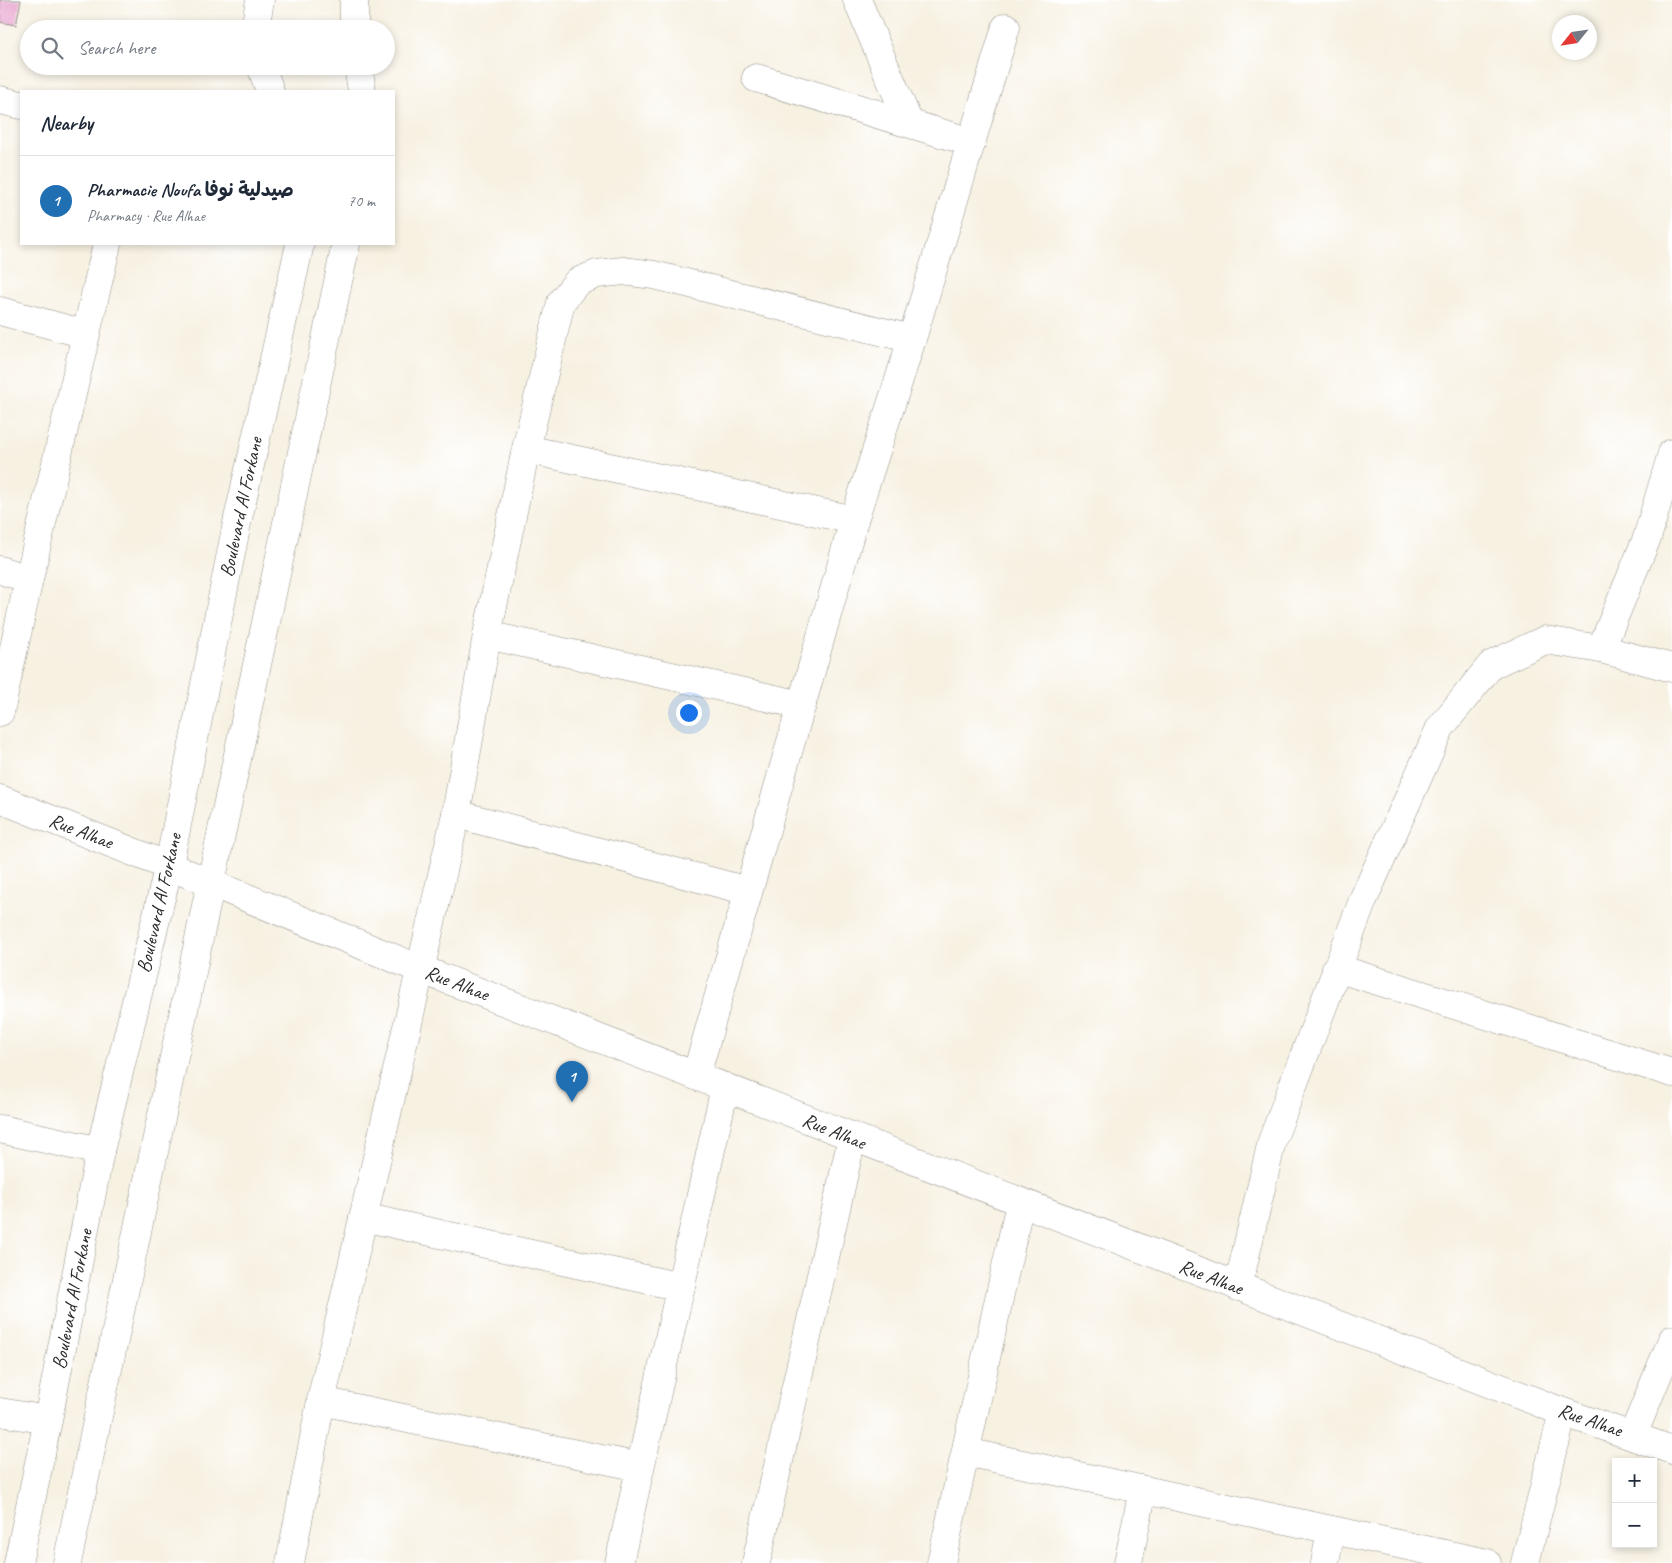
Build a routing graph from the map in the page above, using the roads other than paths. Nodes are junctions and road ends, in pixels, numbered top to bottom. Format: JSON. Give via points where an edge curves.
{"nodes":[{"id":1,"x":260,"y":0,"type":"edge"},
{"id":2,"x":354,"y":0,"type":"edge"},
{"id":3,"x":857,"y":0,"type":"edge"},
{"id":4,"x":257,"y":20,"type":"edge"},
{"id":5,"x":354,"y":20,"type":"edge"},
{"id":6,"x":1006,"y":27,"type":"dead end"},
{"id":7,"x":264,"y":75,"type":"edge"},
{"id":8,"x":359,"y":75,"type":"edge"},
{"id":9,"x":756,"y":78,"type":"dead end"},
{"id":10,"x":270,"y":90,"type":"edge"},
{"id":11,"x":362,"y":90,"type":"edge"},
{"id":12,"x":0,"y":100,"type":"edge"},
{"id":13,"x":20,"y":105,"type":"edge"},
{"id":14,"x":909,"y":123,"type":"junction"},
{"id":15,"x":971,"y":142,"type":"junction"},
{"id":16,"x":107,"y":245,"type":"edge"},
{"id":17,"x":300,"y":245,"type":"edge"},
{"id":18,"x":346,"y":245,"type":"edge"},
{"id":19,"x":0,"y":312,"type":"edge"},
{"id":20,"x":85,"y":334,"type":"junction"},
{"id":21,"x":912,"y":339,"type":"junction"},
{"id":22,"x":526,"y":449,"type":"junction"},
{"id":23,"x":1672,"y":453,"type":"edge"},
{"id":24,"x":854,"y":520,"type":"junction"},
{"id":25,"x":0,"y":570,"type":"edge"},
{"id":26,"x":29,"y":578,"type":"junction"},
{"id":27,"x":487,"y":635,"type":"junction"},
{"id":28,"x":1601,"y":649,"type":"junction"},
{"id":29,"x":1672,"y":668,"type":"edge"},
{"id":30,"x":802,"y":705,"type":"junction"},
{"id":31,"x":0,"y":712,"type":"edge"},
{"id":32,"x":0,"y":800,"type":"edge"},
{"id":33,"x":456,"y":814,"type":"junction"},
{"id":34,"x":168,"y":866,"type":"junction"},
{"id":35,"x":211,"y":883,"type":"junction"},
{"id":36,"x":748,"y":891,"type":"junction"},
{"id":37,"x":1336,"y":968,"type":"junction"},
{"id":38,"x":420,"y":969,"type":"junction"},
{"id":39,"x":1672,"y":1073,"type":"edge"},
{"id":40,"x":696,"y":1076,"type":"junction"},
{"id":41,"x":725,"y":1087,"type":"junction"},
{"id":42,"x":0,"y":1130,"type":"edge"},
{"id":43,"x":852,"y":1138,"type":"junction"},
{"id":44,"x":100,"y":1151,"type":"junction"},
{"id":45,"x":1020,"y":1203,"type":"junction"},
{"id":46,"x":363,"y":1218,"type":"junction"},
{"id":47,"x":1238,"y":1287,"type":"junction"},
{"id":48,"x":681,"y":1288,"type":"junction"},
{"id":49,"x":1672,"y":1340,"type":"edge"},
{"id":50,"x":321,"y":1401,"type":"junction"},
{"id":51,"x":0,"y":1412,"type":"edge"},
{"id":52,"x":1563,"y":1412,"type":"junction"},
{"id":53,"x":48,"y":1420,"type":"junction"},
{"id":54,"x":1633,"y":1435,"type":"junction"},
{"id":55,"x":1672,"y":1450,"type":"edge"},
{"id":56,"x":966,"y":1452,"type":"junction"},
{"id":57,"x":640,"y":1468,"type":"junction"},
{"id":58,"x":1143,"y":1490,"type":"junction"},
{"id":59,"x":1331,"y":1530,"type":"junction"},
{"id":60,"x":18,"y":1563,"type":"edge"},
{"id":61,"x":67,"y":1563,"type":"edge"},
{"id":62,"x":290,"y":1563,"type":"edge"},
{"id":63,"x":619,"y":1563,"type":"edge"},
{"id":64,"x":756,"y":1563,"type":"edge"},
{"id":65,"x":941,"y":1563,"type":"edge"},
{"id":66,"x":1128,"y":1563,"type":"edge"},
{"id":67,"x":1325,"y":1563,"type":"edge"},
{"id":68,"x":1487,"y":1563,"type":"edge"},
{"id":69,"x":1524,"y":1563,"type":"edge"}],
"edges":[{"from":1,"to":4,"type":"street"},
{"from":2,"to":5,"type":"street"},
{"from":3,"to":14,"type":"street"},
{"from":6,"to":15,"type":"street"},
{"from":7,"to":10,"type":"street"},
{"from":8,"to":11,"type":"street"},
{"from":9,"to":14,"type":"street"},
{"from":12,"to":13,"type":"street"},
{"from":14,"to":15,"type":"street"},
{"from":15,"to":21,"type":"street"},
{"from":16,"to":20,"type":"street"},
{"from":17,"to":34,"type":"street","name":"Boulevard Al Forkane","via":[[237,523]]},
{"from":18,"to":35,"type":"street"},
{"from":19,"to":20,"type":"street"},
{"from":20,"to":26,"type":"street"},
{"from":21,"to":22,"type":"street","via":[[654,275],[623,271],[597,274],[577,282],[561,302]]},
{"from":21,"to":24,"type":"street"},
{"from":22,"to":24,"type":"street"},
{"from":22,"to":27,"type":"street"},
{"from":23,"to":28,"type":"street","via":[[1647,538]]},
{"from":24,"to":30,"type":"street"},
{"from":25,"to":26,"type":"street"},
{"from":26,"to":31,"type":"street"},
{"from":27,"to":30,"type":"street"},
{"from":27,"to":33,"type":"street"},
{"from":28,"to":29,"type":"street"},
{"from":28,"to":37,"type":"street","via":[[1545,640],[1491,665],[1440,728],[1362,900]]},
{"from":30,"to":36,"type":"street"},
{"from":32,"to":34,"type":"street","name":"Rue Alhae"},
{"from":33,"to":36,"type":"street"},
{"from":33,"to":38,"type":"street"},
{"from":34,"to":35,"type":"street","name":"Rue Alhae"},
{"from":34,"to":44,"type":"street","name":"Boulevard Al Forkane"},
{"from":35,"to":38,"type":"street","name":"Rue Alhae"},
{"from":35,"to":61,"type":"street"},
{"from":36,"to":40,"type":"street"},
{"from":37,"to":39,"type":"street"},
{"from":37,"to":47,"type":"street","via":[[1272,1141]]},
{"from":38,"to":40,"type":"street","name":"Rue Alhae"},
{"from":38,"to":46,"type":"street"},
{"from":40,"to":41,"type":"street","name":"Rue Alhae"},
{"from":41,"to":43,"type":"street","name":"Rue Alhae"},
{"from":41,"to":48,"type":"street"},
{"from":42,"to":44,"type":"street"},
{"from":43,"to":45,"type":"street","name":"Rue Alhae"},
{"from":43,"to":64,"type":"street"},
{"from":44,"to":53,"type":"street","name":"Boulevard Al Forkane"},
{"from":45,"to":47,"type":"street","name":"Rue Alhae"},
{"from":45,"to":56,"type":"street"},
{"from":46,"to":48,"type":"street"},
{"from":46,"to":50,"type":"street"},
{"from":47,"to":52,"type":"street","name":"Rue Alhae"},
{"from":48,"to":57,"type":"street"},
{"from":49,"to":54,"type":"street"},
{"from":50,"to":57,"type":"street"},
{"from":50,"to":62,"type":"street"},
{"from":51,"to":53,"type":"street"},
{"from":52,"to":54,"type":"street","name":"Rue Alhae"},
{"from":52,"to":69,"type":"street"},
{"from":53,"to":60,"type":"street","name":"Boulevard Al Forkane"},
{"from":54,"to":55,"type":"street","name":"Rue Alhae"},
{"from":56,"to":58,"type":"street"},
{"from":56,"to":65,"type":"street"},
{"from":57,"to":63,"type":"street"},
{"from":58,"to":59,"type":"street"},
{"from":58,"to":66,"type":"street"},
{"from":59,"to":67,"type":"street"},
{"from":59,"to":68,"type":"street"}]}
